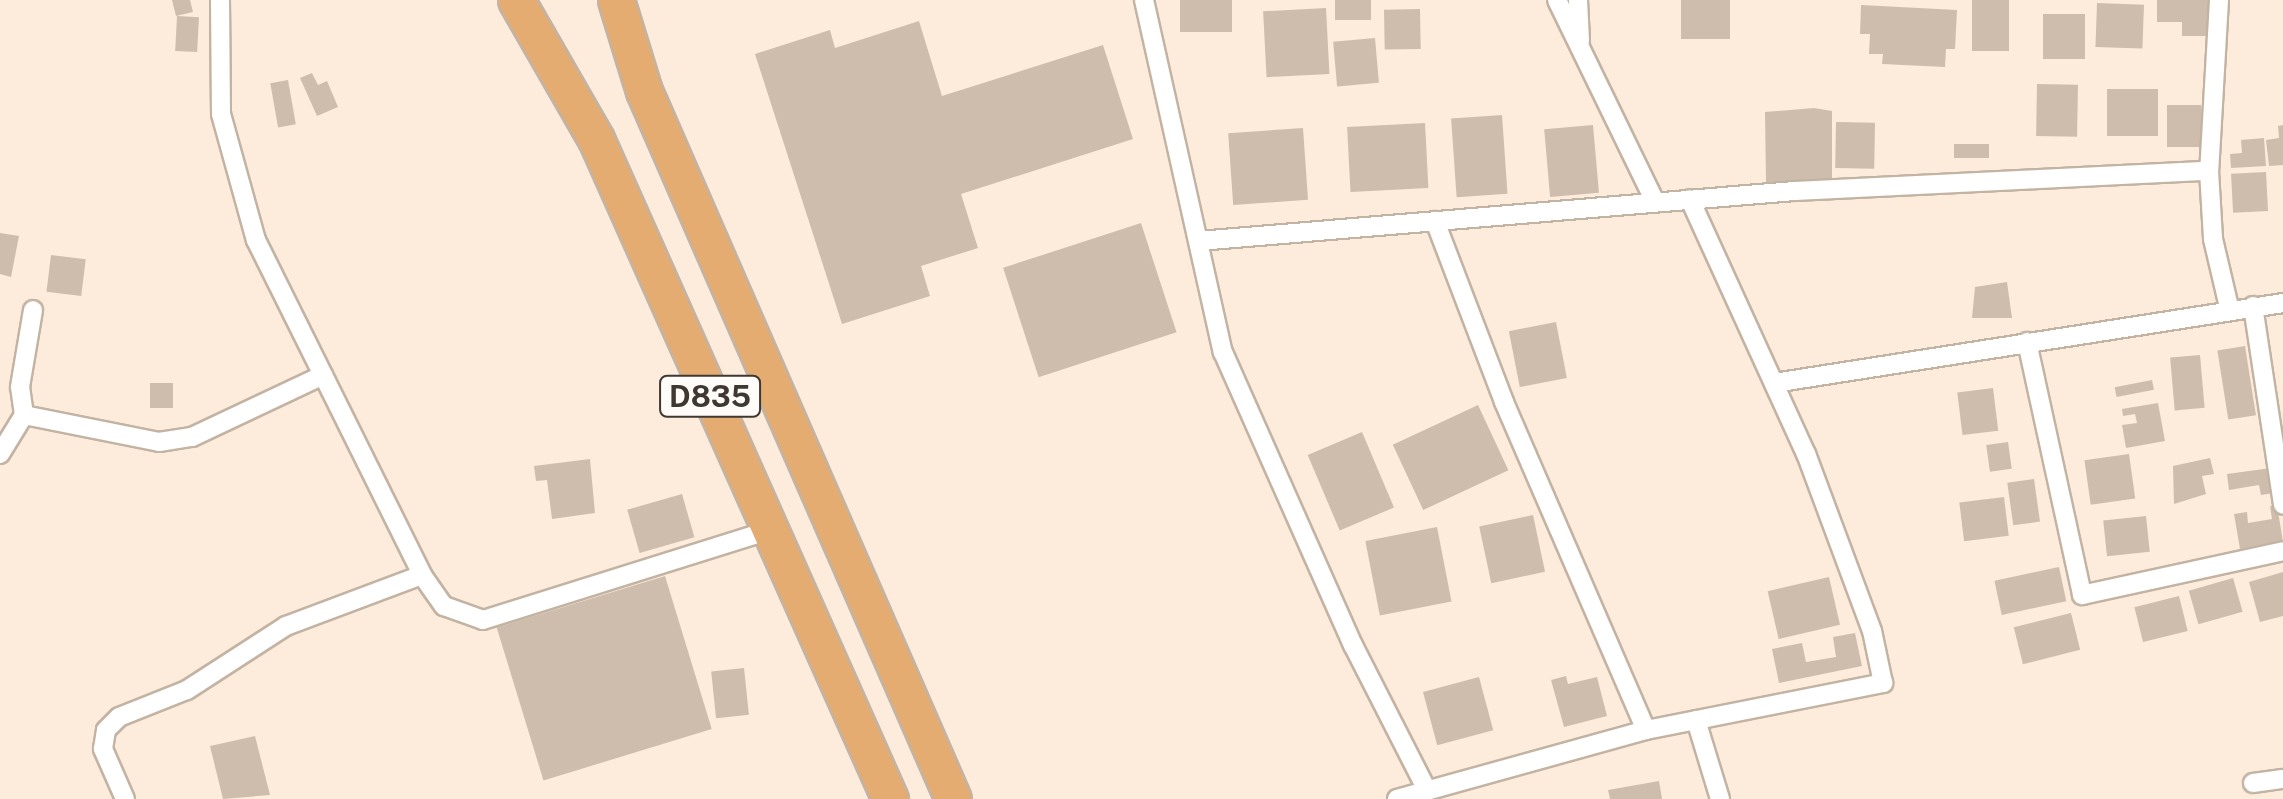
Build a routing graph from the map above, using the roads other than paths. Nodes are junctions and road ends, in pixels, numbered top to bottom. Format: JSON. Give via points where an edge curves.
{"nodes":[{"id":1,"x":220,"y":0,"type":"edge"},
{"id":2,"x":516,"y":0,"type":"edge"},
{"id":3,"x":616,"y":0,"type":"edge"},
{"id":4,"x":1144,"y":0,"type":"edge"},
{"id":5,"x":1556,"y":0,"type":"edge"},
{"id":6,"x":1578,"y":0,"type":"edge"},
{"id":7,"x":2220,"y":0,"type":"edge"},
{"id":8,"x":1580,"y":42,"type":"junction"},
{"id":9,"x":2209,"y":171,"type":"junction"},
{"id":10,"x":1690,"y":199,"type":"junction"},
{"id":11,"x":1654,"y":202,"type":"junction"},
{"id":12,"x":1434,"y":221,"type":"junction"},
{"id":13,"x":1198,"y":241,"type":"junction"},
{"id":14,"x":2283,"y":303,"type":"edge"},
{"id":15,"x":2229,"y":306,"type":"junction"},
{"id":16,"x":2253,"y":306,"type":"junction"},
{"id":17,"x":33,"y":310,"type":"dead end"},
{"id":18,"x":2028,"y":342,"type":"junction"},
{"id":19,"x":323,"y":375,"type":"junction"},
{"id":20,"x":1774,"y":383,"type":"junction"},
{"id":21,"x":24,"y":415,"type":"junction"},
{"id":22,"x":0,"y":454,"type":"edge"},
{"id":23,"x":2283,"y":506,"type":"edge"},
{"id":24,"x":770,"y":530,"type":"junction"},
{"id":25,"x":2283,"y":551,"type":"edge"},
{"id":26,"x":422,"y":575,"type":"junction"},
{"id":27,"x":1696,"y":720,"type":"junction"},
{"id":28,"x":1646,"y":730,"type":"junction"},
{"id":29,"x":2283,"y":779,"type":"edge"},
{"id":30,"x":2253,"y":784,"type":"dead end"},
{"id":31,"x":1427,"y":790,"type":"junction"},
{"id":32,"x":124,"y":799,"type":"edge"},
{"id":33,"x":890,"y":799,"type":"edge"},
{"id":34,"x":953,"y":799,"type":"edge"},
{"id":35,"x":1397,"y":799,"type":"edge"},
{"id":36,"x":1720,"y":799,"type":"edge"}],
"edges":[{"from":1,"to":19,"type":"street","via":[[217,76],[238,186],[280,297]]},
{"from":2,"to":24,"type":"highway","number":"D835","via":[[596,139]]},
{"from":3,"to":34,"type":"highway","number":"D835","via":[[644,91]]},
{"from":4,"to":13,"type":"street","via":[[1169,137]]},
{"from":5,"to":8,"type":"street"},
{"from":6,"to":8,"type":"street"},
{"from":7,"to":9,"type":"street"},
{"from":8,"to":11,"type":"street"},
{"from":9,"to":10,"type":"street"},
{"from":9,"to":15,"type":"street","via":[[2213,239]]},
{"from":10,"to":11,"type":"street"},
{"from":10,"to":20,"type":"street"},
{"from":11,"to":12,"type":"street"},
{"from":12,"to":13,"type":"street"},
{"from":12,"to":28,"type":"street"},
{"from":13,"to":31,"type":"street","via":[[1223,352],[1250,423]]},
{"from":14,"to":16,"type":"street"},
{"from":15,"to":16,"type":"street"},
{"from":15,"to":18,"type":"street"},
{"from":16,"to":23,"type":"street"},
{"from":17,"to":21,"type":"street","via":[[20,387]]},
{"from":18,"to":20,"type":"street"},
{"from":18,"to":25,"type":"street","via":[[2082,595]]},
{"from":19,"to":21,"type":"street","via":[[192,437],[159,442]]},
{"from":19,"to":26,"type":"street"},
{"from":20,"to":27,"type":"street","via":[[1858,594],[1883,684]]},
{"from":21,"to":22,"type":"street"},
{"from":24,"to":26,"type":"street","via":[[484,620],[444,606]]},
{"from":24,"to":33,"type":"highway","number":"D835"},
{"from":26,"to":32,"type":"street","via":[[286,626],[187,690],[119,716],[106,730],[103,749]]},
{"from":27,"to":28,"type":"street"},
{"from":27,"to":36,"type":"street"},
{"from":28,"to":31,"type":"street"},
{"from":29,"to":30,"type":"street"},
{"from":31,"to":35,"type":"street"}]}
